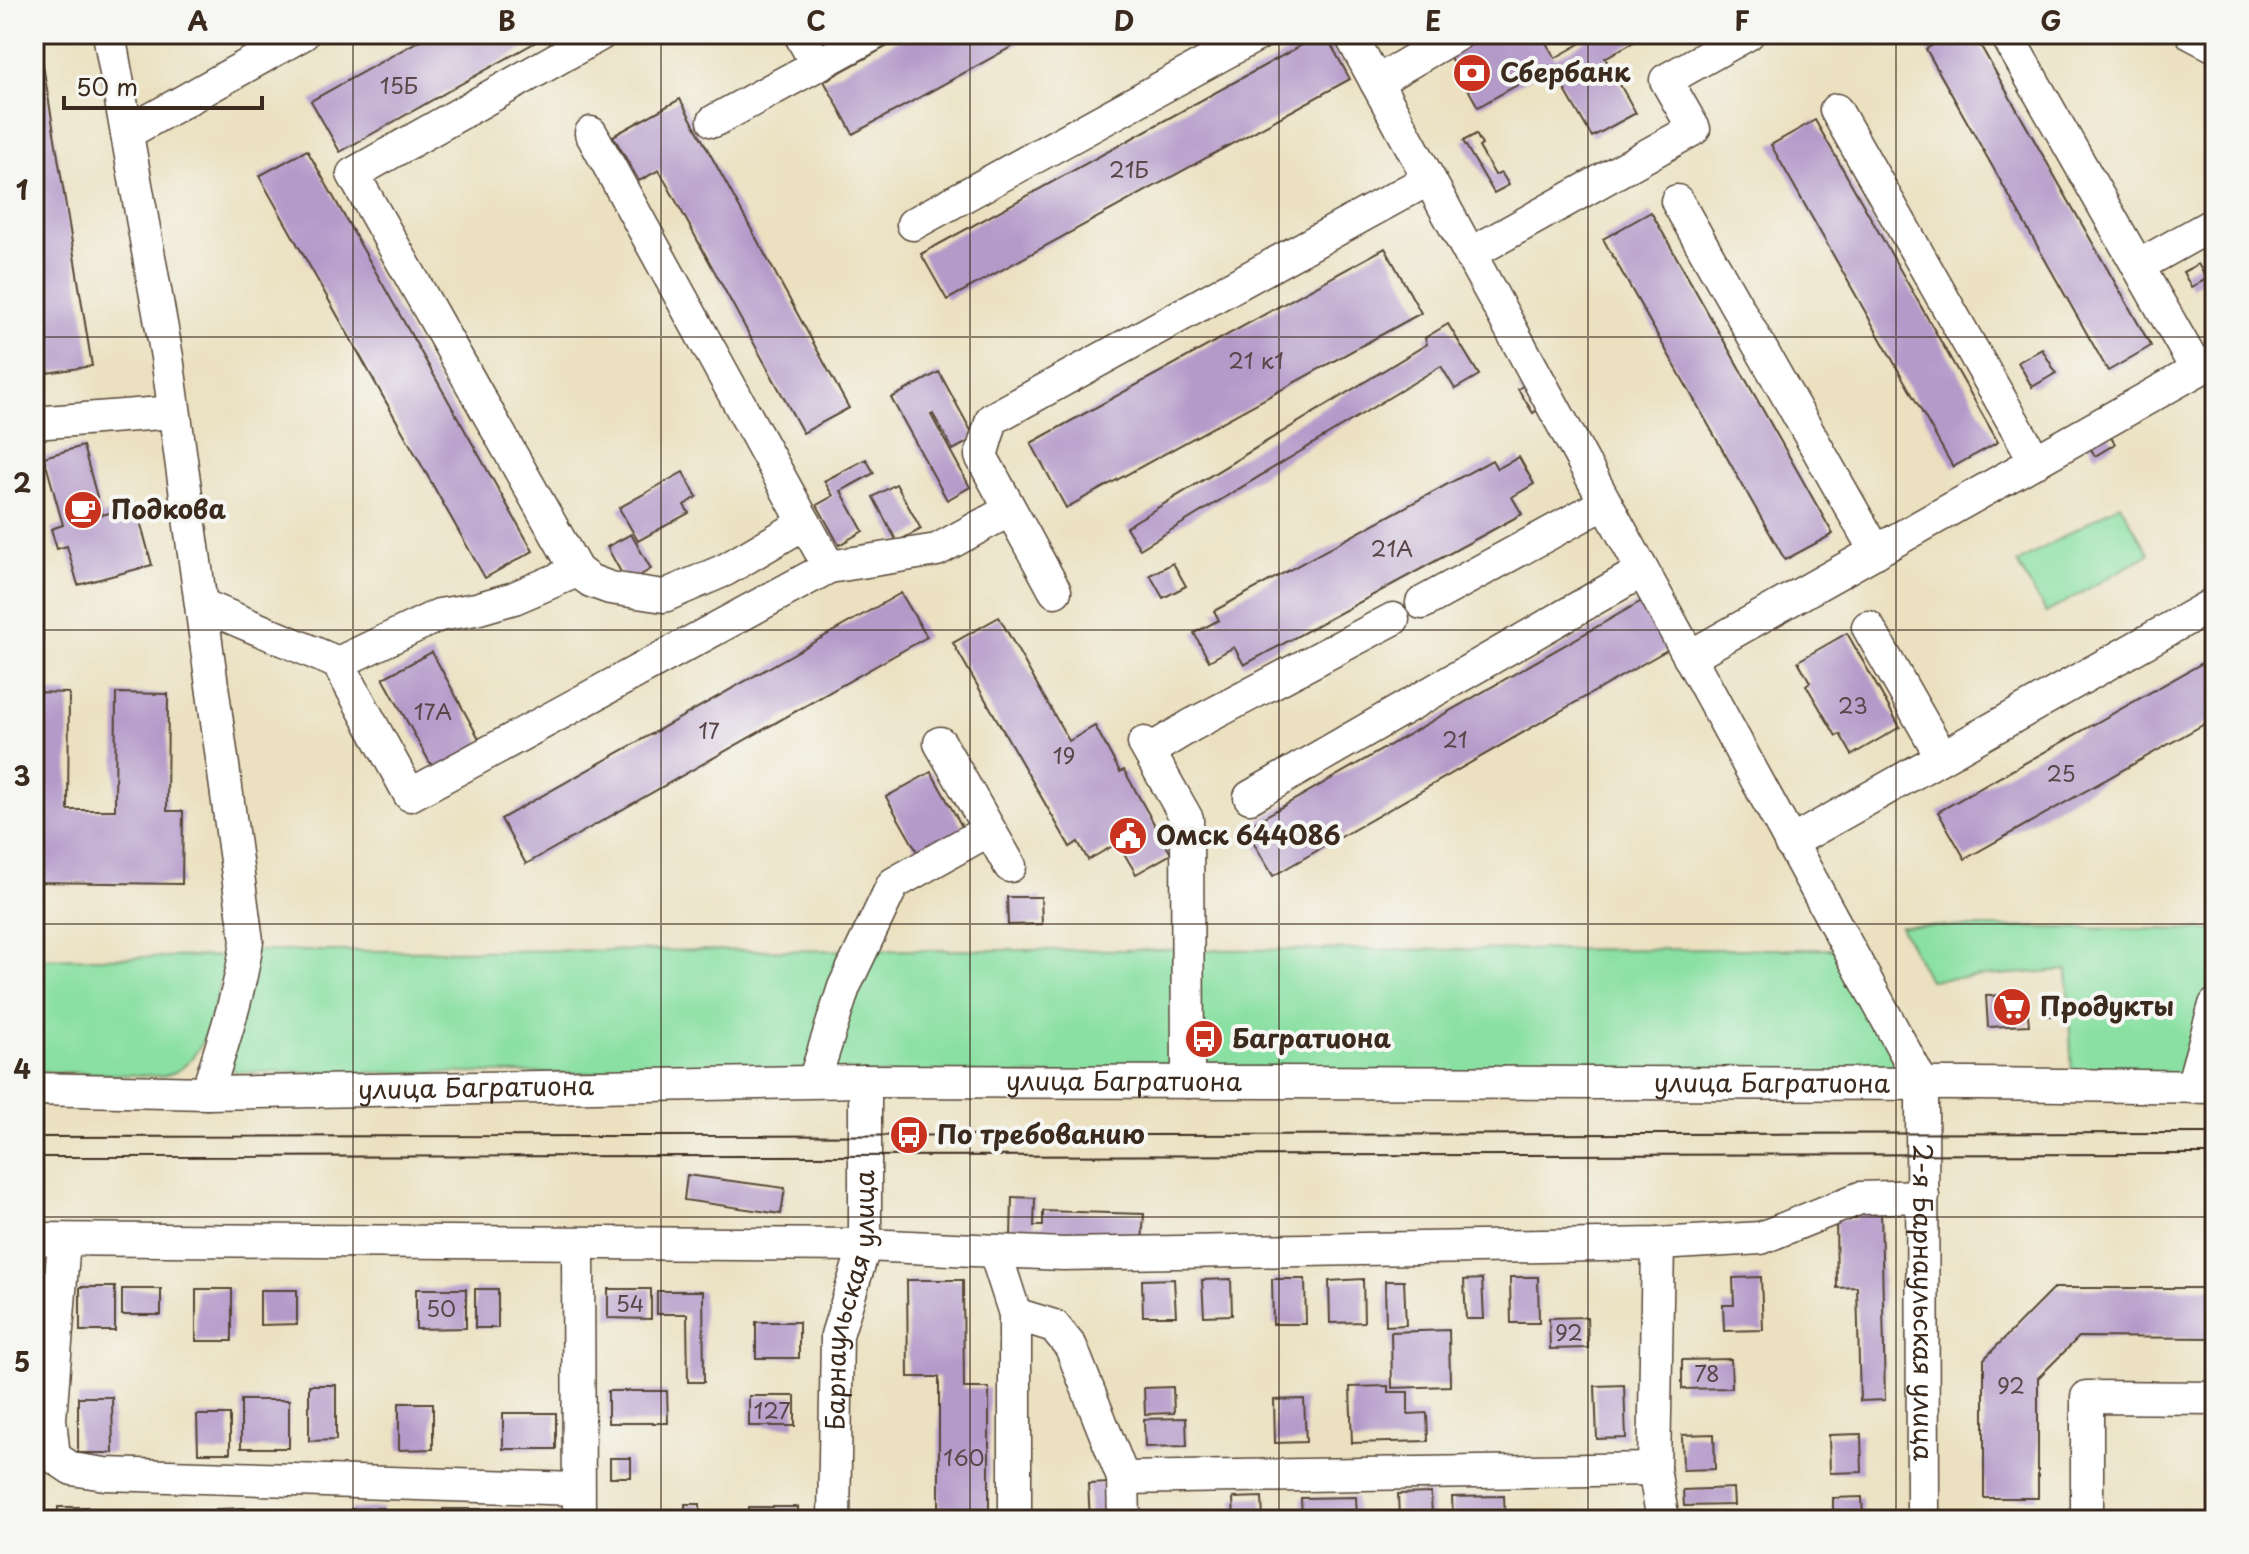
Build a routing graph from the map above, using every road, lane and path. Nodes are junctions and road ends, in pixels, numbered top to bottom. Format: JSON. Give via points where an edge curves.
{"nodes":[{"id":1,"x":109,"y":34,"type":"edge"},
{"id":2,"x":303,"y":34,"type":"edge"},
{"id":3,"x":601,"y":34,"type":"edge"},
{"id":4,"x":800,"y":34,"type":"edge"},
{"id":5,"x":1259,"y":34,"type":"edge"},
{"id":6,"x":1350,"y":34,"type":"edge"},
{"id":7,"x":1458,"y":34,"type":"edge"},
{"id":8,"x":1748,"y":34,"type":"edge"},
{"id":9,"x":2006,"y":34,"type":"edge"},
{"id":10,"x":2192,"y":34,"type":"edge"},
{"id":11,"x":859,"y":38,"type":"edge"},
{"id":12,"x":2215,"y":46,"type":"edge"},
{"id":13,"x":817,"y":65,"type":"junction"},
{"id":14,"x":1376,"y":82,"type":"junction"},
{"id":15,"x":1836,"y":110,"type":"dead end"},
{"id":16,"x":714,"y":121,"type":"dead end"},
{"id":17,"x":127,"y":133,"type":"junction"},
{"id":18,"x":591,"y":133,"type":"dead end"},
{"id":19,"x":1429,"y":179,"type":"junction"},
{"id":20,"x":1677,"y":201,"type":"dead end"},
{"id":21,"x":2215,"y":223,"type":"edge"},
{"id":22,"x":913,"y":224,"type":"dead end"},
{"id":23,"x":1470,"y":254,"type":"junction"},
{"id":24,"x":2138,"y":266,"type":"junction"},
{"id":25,"x":2206,"y":365,"type":"edge"},
{"id":26,"x":174,"y":412,"type":"junction"},
{"id":27,"x":34,"y":423,"type":"edge"},
{"id":28,"x":2036,"y":462,"type":"junction"},
{"id":29,"x":1605,"y":503,"type":"junction"},
{"id":30,"x":1010,"y":510,"type":"junction"},
{"id":31,"x":805,"y":523,"type":"junction"},
{"id":32,"x":1876,"y":552,"type":"junction"},
{"id":33,"x":829,"y":567,"type":"junction"},
{"id":34,"x":577,"y":571,"type":"junction"},
{"id":35,"x":1642,"y":571,"type":"junction"},
{"id":36,"x":1055,"y":591,"type":"dead end"},
{"id":37,"x":1422,"y":603,"type":"dead end"},
{"id":38,"x":2215,"y":603,"type":"edge"},
{"id":39,"x":202,"y":605,"type":"junction"},
{"id":40,"x":1393,"y":619,"type":"dead end"},
{"id":41,"x":1868,"y":627,"type":"dead end"},
{"id":42,"x":1689,"y":657,"type":"junction"},
{"id":43,"x":338,"y":663,"type":"junction"},
{"id":44,"x":940,"y":743,"type":"dead end"},
{"id":45,"x":1942,"y":757,"type":"junction"},
{"id":46,"x":1250,"y":797,"type":"dead end"},
{"id":47,"x":989,"y":830,"type":"junction"},
{"id":48,"x":1790,"y":843,"type":"junction"},
{"id":49,"x":1010,"y":866,"type":"dead end"},
{"id":50,"x":2215,"y":1005,"type":"edge"},
{"id":51,"x":814,"y":1081,"type":"junction"},
{"id":52,"x":865,"y":1081,"type":"junction"},
{"id":53,"x":1188,"y":1082,"type":"junction"},
{"id":54,"x":1922,"y":1083,"type":"junction"},
{"id":55,"x":2204,"y":1087,"type":"edge"},
{"id":56,"x":34,"y":1089,"type":"edge"},
{"id":57,"x":207,"y":1093,"type":"junction"},
{"id":58,"x":1923,"y":1196,"type":"junction"},
{"id":59,"x":49,"y":1240,"type":"edge"},
{"id":60,"x":1658,"y":1244,"type":"junction"},
{"id":61,"x":578,"y":1245,"type":"junction"},
{"id":62,"x":865,"y":1245,"type":"junction"},
{"id":63,"x":995,"y":1252,"type":"junction"},
{"id":64,"x":1015,"y":1314,"type":"junction"},
{"id":65,"x":2215,"y":1398,"type":"edge"},
{"id":66,"x":1654,"y":1469,"type":"junction"},
{"id":67,"x":1123,"y":1478,"type":"junction"},
{"id":68,"x":579,"y":1504,"type":"edge"},
{"id":69,"x":834,"y":1520,"type":"edge"},
{"id":70,"x":1015,"y":1520,"type":"edge"},
{"id":71,"x":1124,"y":1520,"type":"edge"},
{"id":72,"x":1663,"y":1520,"type":"edge"},
{"id":73,"x":1923,"y":1520,"type":"edge"},
{"id":74,"x":2087,"y":1520,"type":"edge"}],
"edges":[{"from":1,"to":17,"type":"street"},
{"from":2,"to":17,"type":"street"},
{"from":3,"to":34,"type":"street","via":[[353,174]]},
{"from":4,"to":13,"type":"street"},
{"from":5,"to":22,"type":"street"},
{"from":6,"to":14,"type":"street"},
{"from":7,"to":14,"type":"street"},
{"from":8,"to":23,"type":"street","via":[[1666,80],[1694,129]]},
{"from":9,"to":24,"type":"street"},
{"from":10,"to":12,"type":"street"},
{"from":11,"to":13,"type":"street"},
{"from":13,"to":16,"type":"street"},
{"from":14,"to":19,"type":"street"},
{"from":15,"to":28,"type":"street"},
{"from":17,"to":26,"type":"street"},
{"from":18,"to":31,"type":"street"},
{"from":19,"to":23,"type":"street"},
{"from":19,"to":30,"type":"street","via":[[992,419],[981,456]]},
{"from":20,"to":32,"type":"street"},
{"from":21,"to":24,"type":"street"},
{"from":23,"to":29,"type":"street"},
{"from":24,"to":25,"type":"street"},
{"from":25,"to":28,"type":"street"},
{"from":26,"to":27,"type":"street"},
{"from":26,"to":39,"type":"street"},
{"from":28,"to":32,"type":"street"},
{"from":29,"to":35,"type":"street"},
{"from":29,"to":37,"type":"street"},
{"from":30,"to":33,"type":"street","via":[[937,550]]},
{"from":30,"to":36,"type":"street"},
{"from":31,"to":33,"type":"street"},
{"from":31,"to":34,"type":"street","via":[[725,570],[664,596],[610,588]]},
{"from":32,"to":42,"type":"street"},
{"from":33,"to":43,"type":"street","via":[[410,795]]},
{"from":34,"to":43,"type":"street","via":[[514,598],[439,615]]},
{"from":35,"to":42,"type":"street"},
{"from":35,"to":46,"type":"street"},
{"from":38,"to":45,"type":"street"},
{"from":39,"to":43,"type":"street"},
{"from":39,"to":57,"type":"street","via":[[247,941],[235,1005]]},
{"from":40,"to":53,"type":"street","via":[[1146,747],[1187,819]]},
{"from":41,"to":45,"type":"street"},
{"from":42,"to":48,"type":"street"},
{"from":44,"to":47,"type":"street"},
{"from":45,"to":48,"type":"street"},
{"from":47,"to":49,"type":"street"},
{"from":47,"to":51,"type":"street","via":[[893,884],[844,987]]},
{"from":48,"to":54,"type":"street"},
{"from":50,"to":55,"type":"street"},
{"from":51,"to":52,"type":"street","name":"улица Багратиона"},
{"from":51,"to":57,"type":"street","name":"улица Багратиона"},
{"from":52,"to":53,"type":"street","name":"улица Багратиона"},
{"from":52,"to":62,"type":"street","name":"Барнаульская улица"},
{"from":53,"to":54,"type":"street","name":"улица Багратиона"},
{"from":54,"to":55,"type":"street","name":"улица Багратиона"},
{"from":54,"to":58,"type":"street","name":"2-я Барнаульская улица"},
{"from":56,"to":57,"type":"street","name":"улица Багратиона"},
{"from":58,"to":60,"type":"street","via":[[1860,1198],[1761,1238]]},
{"from":58,"to":73,"type":"street","name":"2-я Барнаульская улица"},
{"from":59,"to":61,"type":"street"},
{"from":59,"to":68,"type":"street","via":[[50,1419],[54,1457],[72,1469]]},
{"from":60,"to":63,"type":"street"},
{"from":60,"to":66,"type":"street"},
{"from":61,"to":62,"type":"street"},
{"from":61,"to":68,"type":"street"},
{"from":62,"to":63,"type":"street"},
{"from":62,"to":69,"type":"street","name":"Барнаульская улица","via":[[837,1335]]},
{"from":63,"to":64,"type":"street"},
{"from":64,"to":67,"type":"street","via":[[1054,1326],[1071,1347]]},
{"from":64,"to":70,"type":"street"},
{"from":65,"to":74,"type":"street","via":[[2087,1397]]},
{"from":66,"to":67,"type":"street"},
{"from":66,"to":72,"type":"street"},
{"from":67,"to":71,"type":"street"}]}
